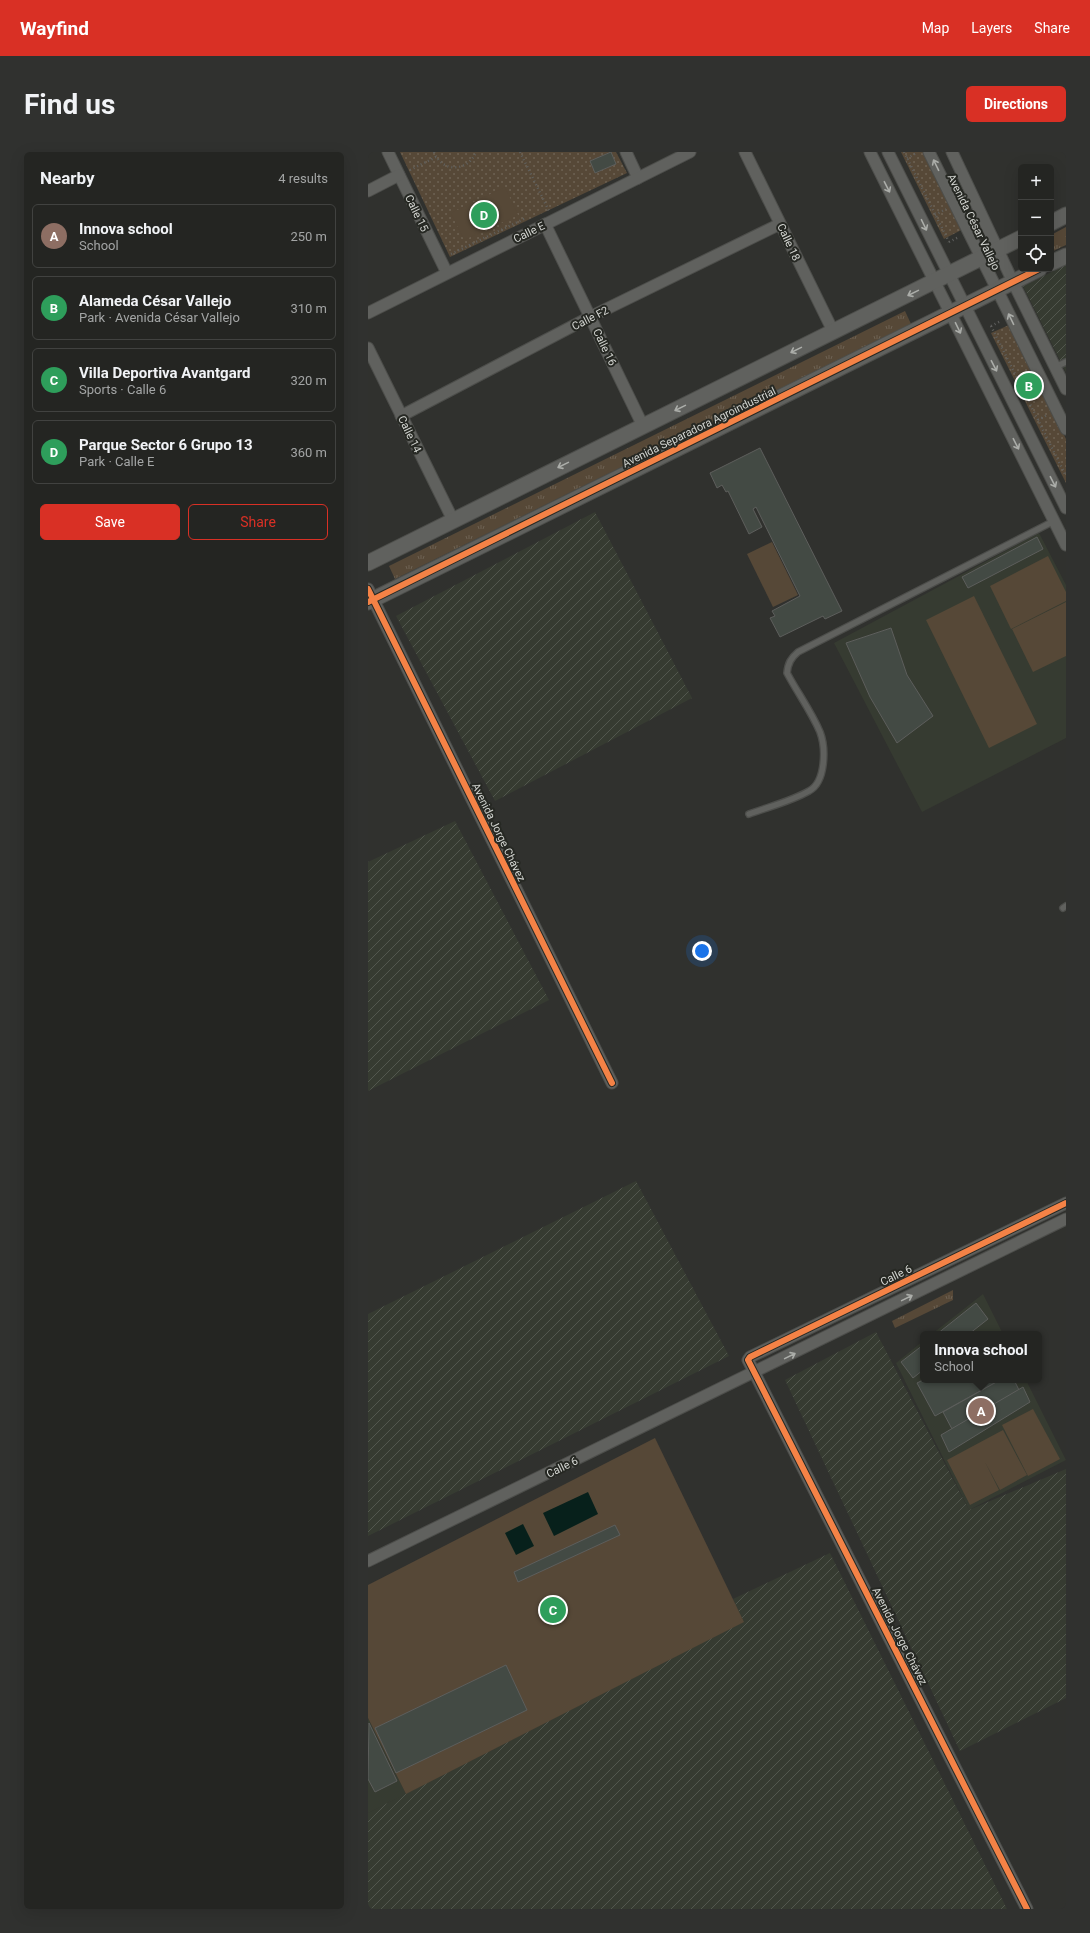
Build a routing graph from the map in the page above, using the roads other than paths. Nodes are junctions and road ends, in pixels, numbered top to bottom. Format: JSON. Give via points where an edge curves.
{"nodes":[{"id":1,"x":388,"y":152,"type":"edge"},
{"id":2,"x":626,"y":152,"type":"edge"},
{"id":3,"x":690,"y":152,"type":"edge"},
{"id":4,"x":745,"y":152,"type":"edge"},
{"id":5,"x":870,"y":152,"type":"edge"},
{"id":6,"x":888,"y":152,"type":"edge"},
{"id":7,"x":929,"y":152,"type":"edge"},
{"id":8,"x":952,"y":152,"type":"edge"},
{"id":9,"x":399,"y":175,"type":"junction"},
{"id":10,"x":638,"y":178,"type":"junction"},
{"id":11,"x":368,"y":192,"type":"edge"},
{"id":12,"x":1066,"y":215,"type":"edge"},
{"id":13,"x":1054,"y":221,"type":"edge"},
{"id":14,"x":549,"y":222,"type":"junction"},
{"id":15,"x":780,"y":224,"type":"junction"},
{"id":16,"x":1018,"y":240,"type":"edge"},
{"id":17,"x":997,"y":250,"type":"junction"},
{"id":18,"x":1066,"y":256,"type":"edge"},
{"id":19,"x":981,"y":258,"type":"junction"},
{"id":20,"x":1054,"y":262,"type":"edge"},
{"id":21,"x":1033,"y":272,"type":"edge"},
{"id":22,"x":447,"y":273,"type":"junction"},
{"id":23,"x":949,"y":274,"type":"junction"},
{"id":24,"x":935,"y":282,"type":"junction"},
{"id":25,"x":1013,"y":282,"type":"junction"},
{"id":26,"x":997,"y":291,"type":"junction"},
{"id":27,"x":964,"y":306,"type":"junction"},
{"id":28,"x":368,"y":313,"type":"edge"},
{"id":29,"x":951,"y":313,"type":"junction"},
{"id":30,"x":590,"y":317,"type":"junction"},
{"id":31,"x":833,"y":331,"type":"junction"},
{"id":32,"x":368,"y":348,"type":"edge"},
{"id":33,"x":1066,"y":362,"type":"edge"},
{"id":34,"x":1055,"y":367,"type":"junction"},
{"id":35,"x":1066,"y":389,"type":"edge"},
{"id":36,"x":401,"y":416,"type":"junction"},
{"id":37,"x":643,"y":426,"type":"junction"},
{"id":38,"x":1066,"y":430,"type":"edge"},
{"id":39,"x":1066,"y":508,"type":"edge"},
{"id":40,"x":453,"y":520,"type":"junction"},
{"id":41,"x":1054,"y":521,"type":"junction"},
{"id":42,"x":1066,"y":545,"type":"edge"},
{"id":43,"x":368,"y":563,"type":"edge"},
{"id":44,"x":370,"y":597,"type":"edge"},
{"id":45,"x":749,"y":814,"type":"dead end"},
{"id":46,"x":612,"y":1083,"type":"dead end"},
{"id":47,"x":1066,"y":1203,"type":"edge"},
{"id":48,"x":1066,"y":1219,"type":"edge"},
{"id":49,"x":1030,"y":1220,"type":"junction"},
{"id":50,"x":1036,"y":1234,"type":"junction"},
{"id":51,"x":839,"y":1314,"type":"junction"},
{"id":52,"x":846,"y":1328,"type":"junction"},
{"id":53,"x":755,"y":1373,"type":"junction"},
{"id":54,"x":368,"y":1561,"type":"edge"},
{"id":55,"x":1027,"y":1909,"type":"edge"}],
"edges":[{"from":1,"to":9,"type":"street","name":"Calle 15"},
{"from":2,"to":10,"type":"street"},
{"from":3,"to":10,"type":"street","name":"Calle E"},
{"from":4,"to":15,"type":"street","name":"Calle 18"},
{"from":5,"to":24,"type":"street","one_way":true},
{"from":6,"to":23,"type":"street","one_way":true},
{"from":19,"to":7,"type":"street","name":"Avenida César Vallejo","one_way":true},
{"from":8,"to":17,"type":"street","name":"Avenida César Vallejo"},
{"from":9,"to":11,"type":"street"},
{"from":9,"to":22,"type":"street","name":"Calle 15"},
{"from":10,"to":14,"type":"street","name":"Calle E"},
{"from":12,"to":13,"type":"street"},
{"from":14,"to":22,"type":"street","name":"Calle E"},
{"from":14,"to":30,"type":"street","name":"Calle 16"},
{"from":15,"to":30,"type":"street","name":"Calle F2"},
{"from":15,"to":31,"type":"street","name":"Calle 18"},
{"from":16,"to":17,"type":"street"},
{"from":17,"to":19,"type":"street"},
{"from":17,"to":25,"type":"street","name":"Avenida César Vallejo"},
{"from":18,"to":20,"type":"street"},
{"from":19,"to":23,"type":"street"},
{"from":19,"to":26,"type":"street","name":"Avenida César Vallejo"},
{"from":21,"to":25,"type":"street","name":"Avenida Separadora Agroindustrial"},
{"from":22,"to":28,"type":"street","name":"Calle E"},
{"from":23,"to":24,"type":"street"},
{"from":23,"to":27,"type":"street"},
{"from":24,"to":29,"type":"street"},
{"from":24,"to":31,"type":"street","one_way":true},
{"from":25,"to":26,"type":"street","name":"Avenida Separadora Agroindustrial"},
{"from":25,"to":34,"type":"street","name":"Avenida César Vallejo"},
{"from":26,"to":27,"type":"street","name":"Avenida Separadora Agroindustrial"},
{"from":38,"to":26,"type":"street","name":"Avenida César Vallejo","one_way":true},
{"from":27,"to":29,"type":"street","name":"Avenida Separadora Agroindustrial"},
{"from":27,"to":39,"type":"street","one_way":true},
{"from":29,"to":41,"type":"street","one_way":true},
{"from":29,"to":44,"type":"street","name":"Avenida Separadora Agroindustrial"},
{"from":30,"to":36,"type":"street","name":"Calle F2"},
{"from":30,"to":37,"type":"street","name":"Calle 16"},
{"from":31,"to":37,"type":"street","one_way":true},
{"from":32,"to":36,"type":"street","name":"Calle 14"},
{"from":33,"to":34,"type":"lane"},
{"from":34,"to":35,"type":"street","name":"Avenida César Vallejo"},
{"from":36,"to":40,"type":"street","name":"Calle 14"},
{"from":37,"to":40,"type":"street","one_way":true},
{"from":40,"to":43,"type":"street"},
{"from":41,"to":42,"type":"street"},
{"from":41,"to":45,"type":"lane","via":[[792,657],[788,663],[787,673],[820,732],[822,775],[810,791]]},
{"from":44,"to":46,"type":"street","name":"Avenida Jorge Chávez"},
{"from":47,"to":49,"type":"street","name":"Calle 6"},
{"from":48,"to":50,"type":"street","name":"Calle 6"},
{"from":49,"to":50,"type":"street"},
{"from":49,"to":51,"type":"street","name":"Calle 6"},
{"from":52,"to":50,"type":"street","name":"Calle 6","one_way":true},
{"from":51,"to":52,"type":"street"},
{"from":51,"to":53,"type":"street","name":"Calle 6","via":[[750,1357],[749,1362]]},
{"from":53,"to":52,"type":"street","name":"Calle 6","one_way":true},
{"from":53,"to":54,"type":"street","name":"Calle 6"},
{"from":53,"to":55,"type":"street","name":"Avenida Jorge Chávez"}]}
